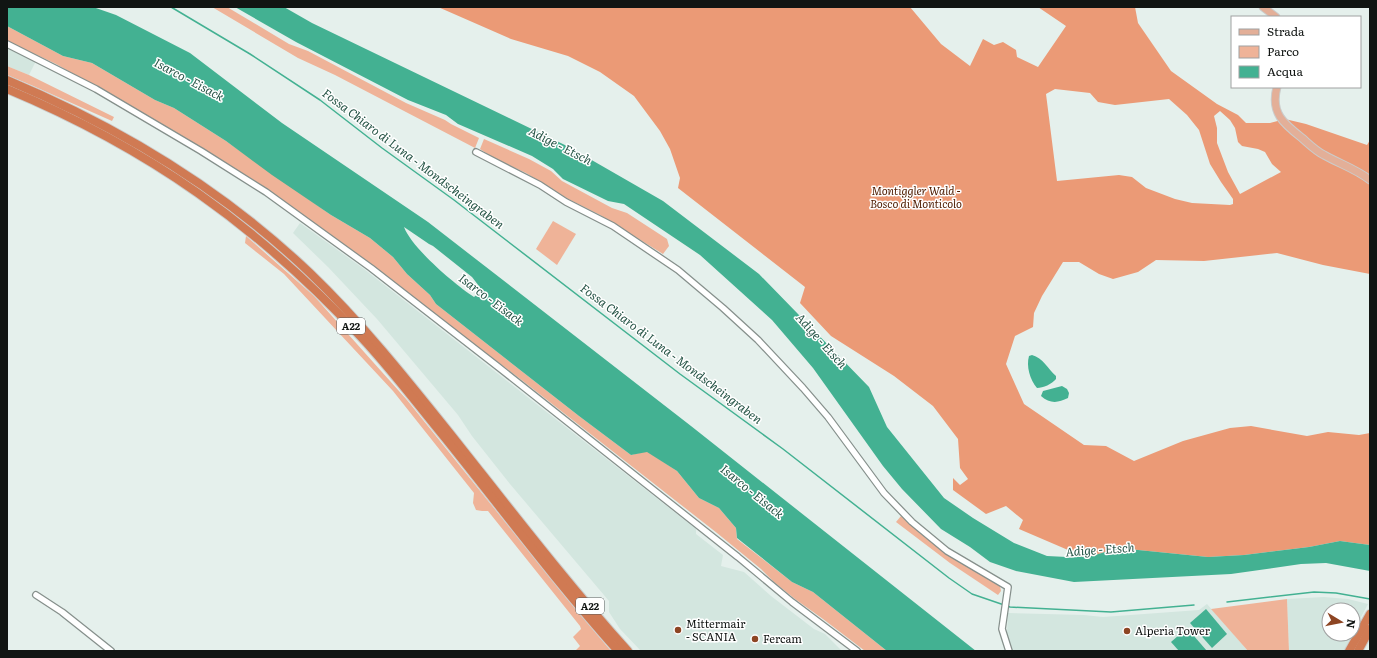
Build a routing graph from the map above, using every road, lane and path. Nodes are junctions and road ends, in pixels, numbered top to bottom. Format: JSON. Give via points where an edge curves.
{"nodes":[{"id":1,"x":1263,"y":7,"type":"edge"},
{"id":2,"x":1275,"y":16,"type":"edge"},
{"id":3,"x":7,"y":44,"type":"edge"},
{"id":4,"x":7,"y":80,"type":"edge"},
{"id":5,"x":1277,"y":88,"type":"edge"},
{"id":6,"x":7,"y":89,"type":"edge"},
{"id":7,"x":476,"y":152,"type":"dead end"},
{"id":8,"x":1370,"y":180,"type":"edge"},
{"id":9,"x":36,"y":595,"type":"dead end"},
{"id":10,"x":1370,"y":614,"type":"edge"},
{"id":11,"x":1370,"y":629,"type":"edge"},
{"id":12,"x":111,"y":651,"type":"edge"},
{"id":13,"x":618,"y":651,"type":"edge"},
{"id":14,"x":628,"y":651,"type":"edge"},
{"id":15,"x":857,"y":651,"type":"edge"},
{"id":16,"x":1009,"y":651,"type":"edge"},
{"id":17,"x":1350,"y":651,"type":"edge"},
{"id":18,"x":1358,"y":651,"type":"edge"}],
"edges":[{"from":1,"to":2,"type":"main road"},
{"from":3,"to":15,"type":"street","via":[[96,89],[266,192],[371,268],[491,361]]},
{"from":4,"to":14,"type":"highway","number":"A22","via":[[97,122],[166,162],[229,205],[289,254],[368,334]]},
{"from":5,"to":8,"type":"main road","via":[[1275,104],[1278,116],[1284,124],[1315,150]]},
{"from":6,"to":13,"type":"highway","number":"A22","via":[[92,128],[160,167],[223,210],[306,280],[368,344]]},
{"from":7,"to":16,"type":"street","via":[[613,226],[678,270],[758,340],[828,417],[884,493],[912,522],[948,551],[1008,587],[1002,629]]},
{"from":9,"to":12,"type":"street"},
{"from":10,"to":17,"type":"highway"},
{"from":11,"to":18,"type":"highway"}]}
